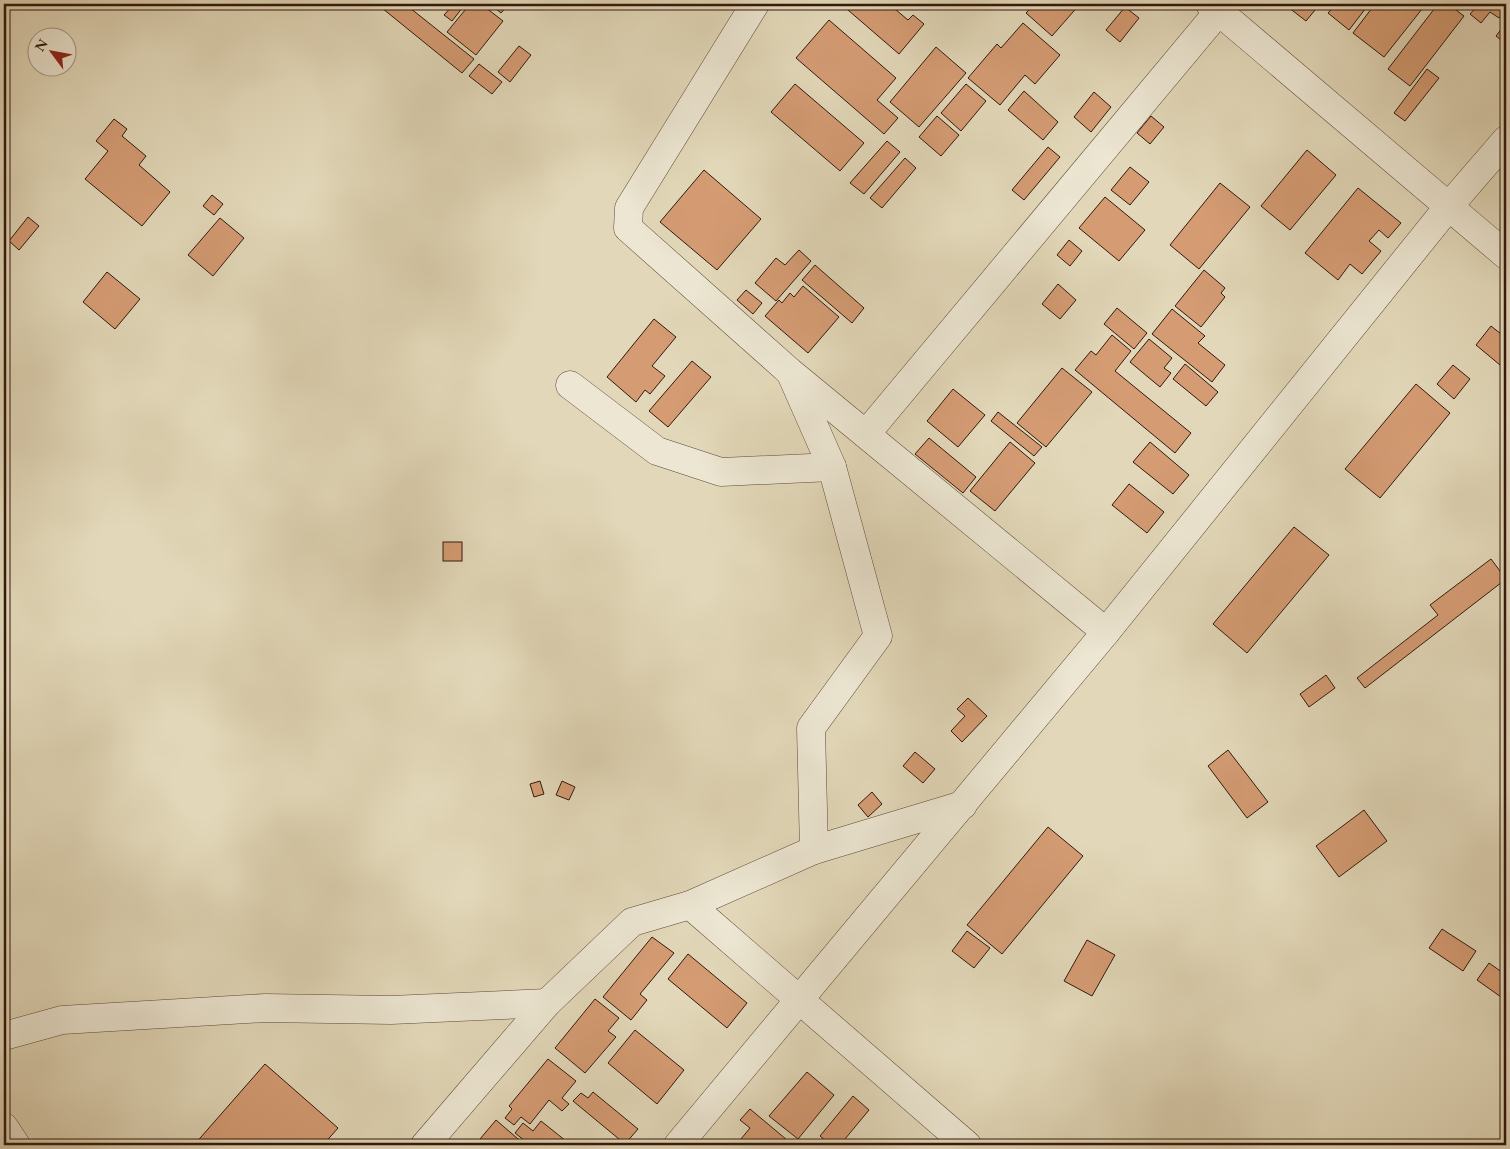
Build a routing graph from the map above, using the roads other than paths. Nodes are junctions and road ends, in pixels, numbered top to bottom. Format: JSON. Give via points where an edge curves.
{"nodes":[{"id":1,"x":755,"y":4,"type":"edge"},
{"id":2,"x":1214,"y":7,"type":"edge"},
{"id":3,"x":1506,"y":140,"type":"edge"},
{"id":4,"x":1449,"y":206,"type":"junction"},
{"id":5,"x":1506,"y":255,"type":"edge"},
{"id":6,"x":790,"y":372,"type":"junction"},
{"id":7,"x":570,"y":385,"type":"dead end"},
{"id":8,"x":866,"y":434,"type":"junction"},
{"id":9,"x":832,"y":467,"type":"junction"},
{"id":10,"x":1106,"y":632,"type":"junction"},
{"id":11,"x":963,"y":805,"type":"junction"},
{"id":12,"x":814,"y":850,"type":"junction"},
{"id":13,"x":690,"y":905,"type":"junction"},
{"id":14,"x":800,"y":1002,"type":"junction"},
{"id":15,"x":547,"y":1003,"type":"junction"},
{"id":16,"x":4,"y":1036,"type":"edge"},
{"id":17,"x":4,"y":1127,"type":"edge"},
{"id":18,"x":16,"y":1145,"type":"edge"},
{"id":19,"x":425,"y":1145,"type":"edge"},
{"id":20,"x":678,"y":1145,"type":"edge"},
{"id":21,"x":967,"y":1145,"type":"edge"}],
"edges":[{"from":1,"to":6,"type":"street","via":[[629,208],[628,228]]},
{"from":2,"to":4,"type":"street"},
{"from":2,"to":8,"type":"street"},
{"from":3,"to":4,"type":"street"},
{"from":4,"to":5,"type":"street"},
{"from":4,"to":10,"type":"street"},
{"from":6,"to":8,"type":"street"},
{"from":6,"to":9,"type":"street"},
{"from":7,"to":9,"type":"street","via":[[657,450],[720,472]]},
{"from":8,"to":10,"type":"street"},
{"from":9,"to":12,"type":"street","via":[[878,636],[811,728]]},
{"from":10,"to":11,"type":"street"},
{"from":11,"to":12,"type":"street"},
{"from":11,"to":14,"type":"street"},
{"from":12,"to":13,"type":"street"},
{"from":13,"to":14,"type":"street"},
{"from":13,"to":15,"type":"street","via":[[632,922]]},
{"from":14,"to":20,"type":"street"},
{"from":14,"to":21,"type":"street"},
{"from":15,"to":16,"type":"street","via":[[391,1010],[265,1008],[62,1020]]},
{"from":15,"to":19,"type":"street"},
{"from":17,"to":18,"type":"street"}]}
